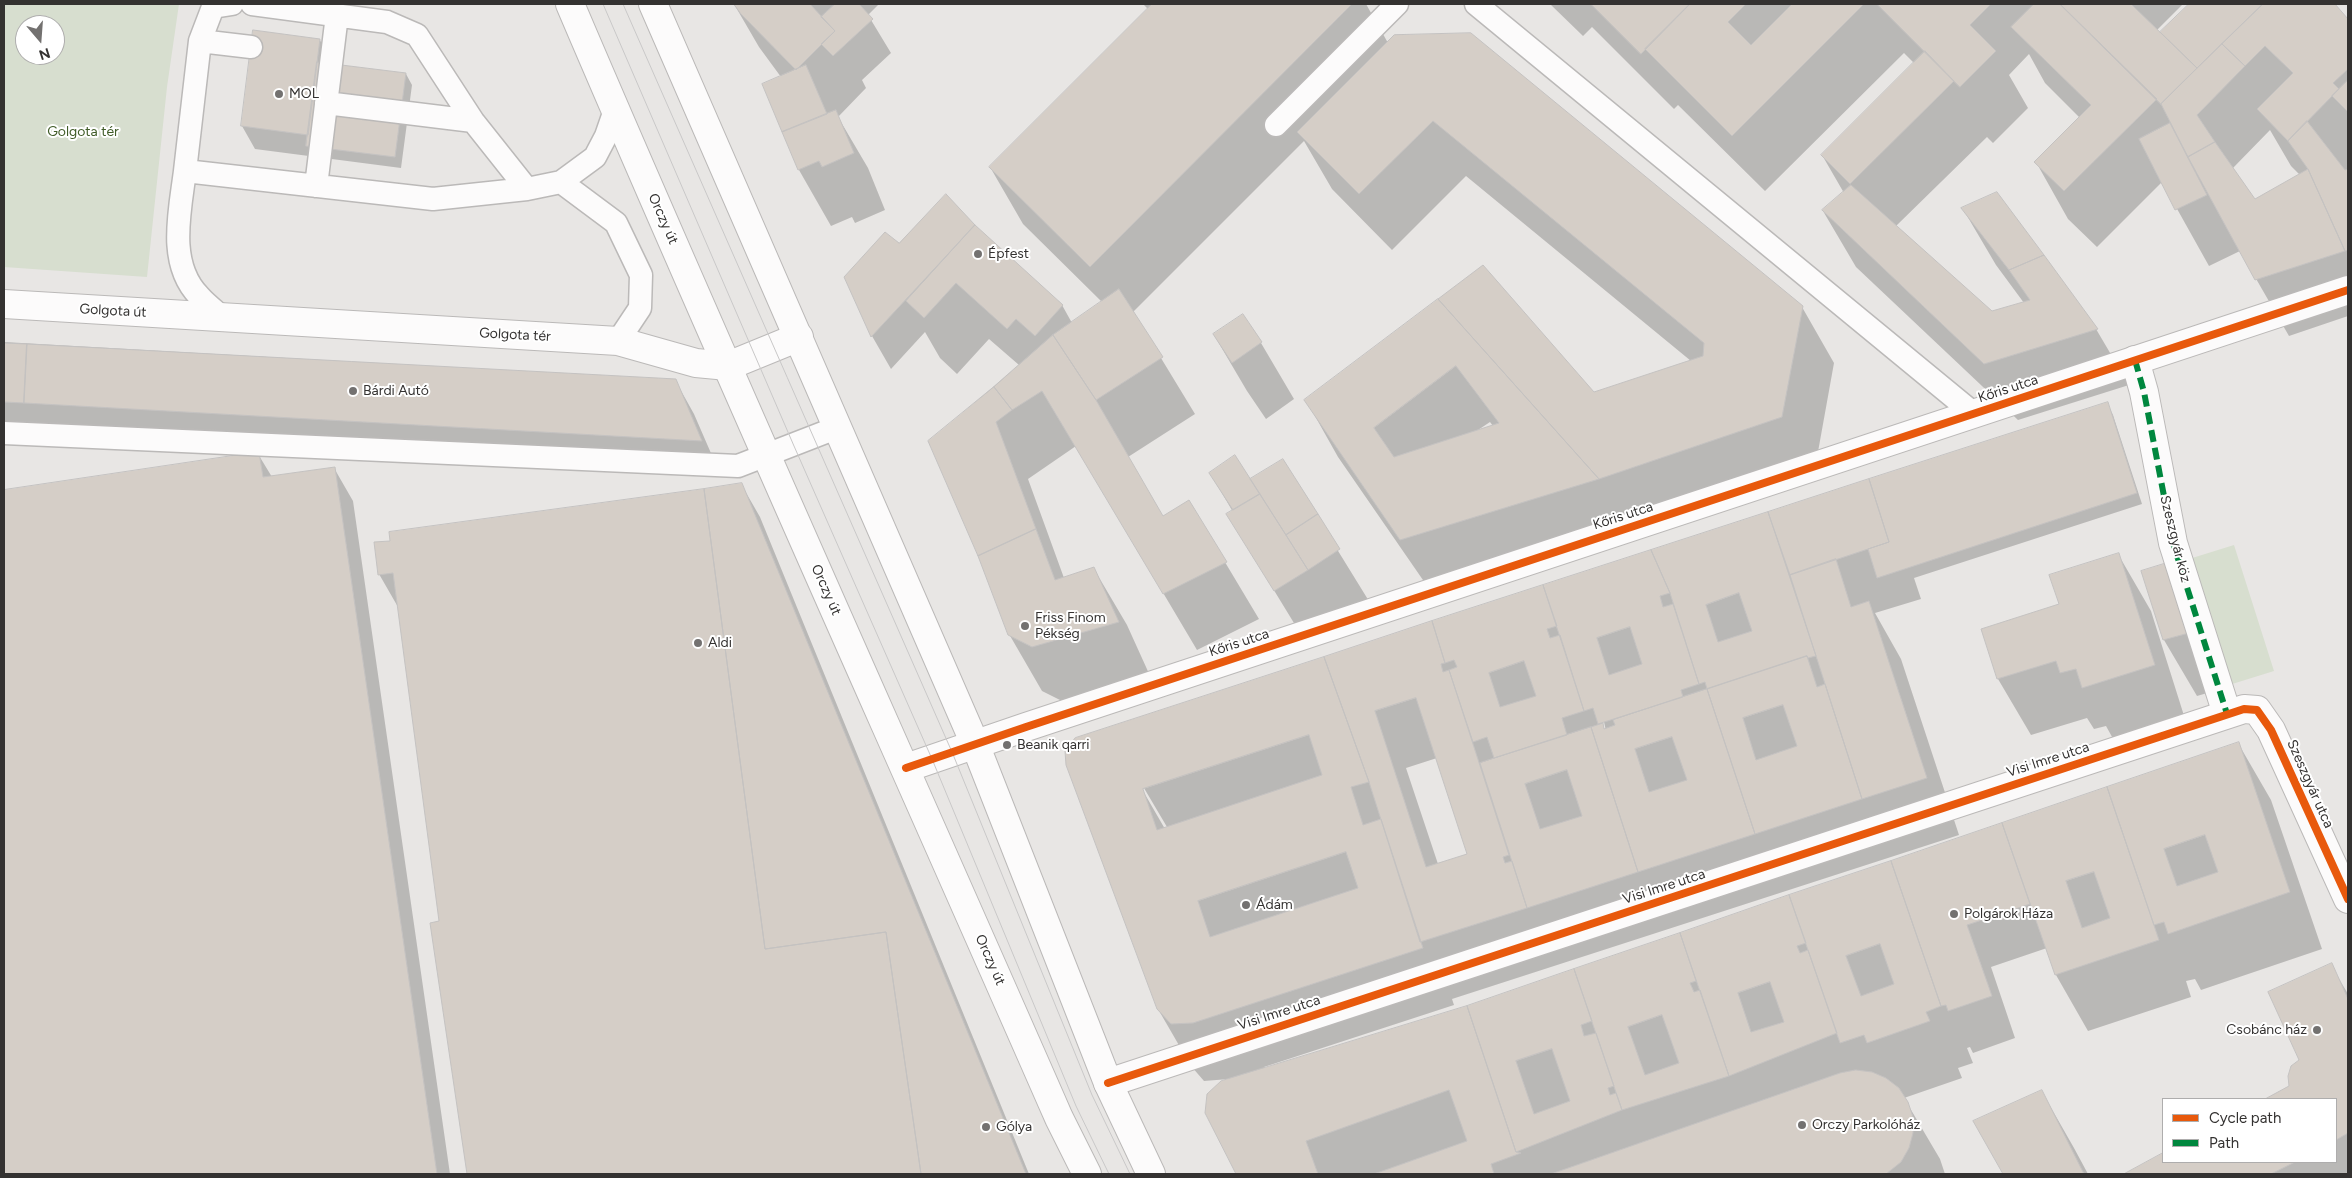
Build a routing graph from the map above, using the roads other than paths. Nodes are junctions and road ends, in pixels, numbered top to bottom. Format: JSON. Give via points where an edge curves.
{"nodes":[{"id":1,"x":232,"y":4,"type":"edge"},
{"id":2,"x":252,"y":4,"type":"edge"},
{"id":3,"x":570,"y":4,"type":"edge"},
{"id":4,"x":653,"y":4,"type":"edge"},
{"id":5,"x":1397,"y":4,"type":"edge"},
{"id":6,"x":1476,"y":4,"type":"edge"},
{"id":7,"x":337,"y":15,"type":"junction"},
{"id":8,"x":200,"y":41,"type":"junction"},
{"id":9,"x":251,"y":47,"type":"dead end"},
{"id":10,"x":326,"y":103,"type":"junction"},
{"id":11,"x":615,"y":110,"type":"junction"},
{"id":12,"x":473,"y":121,"type":"junction"},
{"id":13,"x":1276,"y":126,"type":"dead end"},
{"id":14,"x":185,"y":171,"type":"junction"},
{"id":15,"x":561,"y":182,"type":"junction"},
{"id":16,"x":316,"y":186,"type":"junction"},
{"id":17,"x":527,"y":190,"type":"junction"},
{"id":18,"x":2348,"y":290,"type":"edge"},
{"id":19,"x":4,"y":304,"type":"edge"},
{"id":20,"x":222,"y":317,"type":"junction"},
{"id":21,"x":798,"y":337,"type":"junction"},
{"id":22,"x":618,"y":341,"type":"junction"},
{"id":23,"x":2135,"y":360,"type":"junction"},
{"id":24,"x":728,"y":366,"type":"junction"},
{"id":25,"x":1973,"y":414,"type":"junction"},
{"id":26,"x":836,"y":428,"type":"junction"},
{"id":27,"x":4,"y":433,"type":"edge"},
{"id":28,"x":766,"y":456,"type":"junction"},
{"id":29,"x":2227,"y":714,"type":"junction"},
{"id":30,"x":975,"y":744,"type":"junction"},
{"id":31,"x":906,"y":768,"type":"junction"},
{"id":32,"x":2348,"y":899,"type":"edge"},
{"id":33,"x":1108,"y":1083,"type":"junction"},
{"id":34,"x":1088,"y":1174,"type":"edge"},
{"id":35,"x":1151,"y":1174,"type":"edge"}],
"edges":[{"from":1,"to":8,"type":"lane","via":[[212,7]]},
{"from":2,"to":7,"type":"lane"},
{"from":3,"to":11,"type":"street","name":"Orczy út"},
{"from":4,"to":21,"type":"street"},
{"from":5,"to":13,"type":"lane"},
{"from":6,"to":25,"type":"lane"},
{"from":7,"to":10,"type":"lane","via":[[325,57]]},
{"from":7,"to":12,"type":"lane","via":[[387,22],[417,35]]},
{"from":8,"to":9,"type":"lane"},
{"from":8,"to":14,"type":"lane"},
{"from":10,"to":12,"type":"lane"},
{"from":10,"to":16,"type":"lane"},
{"from":11,"to":15,"type":"lane","via":[[595,157]]},
{"from":11,"to":24,"type":"street","name":"Orczy út"},
{"from":12,"to":17,"type":"lane"},
{"from":14,"to":16,"type":"lane"},
{"from":14,"to":20,"type":"lane","via":[[177,241],[185,276],[197,295]]},
{"from":15,"to":17,"type":"lane"},
{"from":15,"to":22,"type":"lane","via":[[616,223],[641,275],[640,308]]},
{"from":16,"to":17,"type":"lane","via":[[433,199]]},
{"from":18,"to":23,"type":"street","name":"Kőris utca"},
{"from":19,"to":20,"type":"street","name":"Golgota út"},
{"from":20,"to":22,"type":"street","name":"Golgota tér"},
{"from":21,"to":24,"type":"street","name":"Golgota tér"},
{"from":21,"to":26,"type":"street"},
{"from":22,"to":24,"type":"street","name":"Golgota tér","via":[[696,363]]},
{"from":23,"to":25,"type":"street","name":"Kőris utca"},
{"from":23,"to":29,"type":"street","name":"Szeszgyár köz","via":[[2173,543]]},
{"from":24,"to":28,"type":"street","name":"Orczy út"},
{"from":25,"to":30,"type":"street","name":"Kőris utca"},
{"from":26,"to":28,"type":"lane"},
{"from":26,"to":30,"type":"street"},
{"from":27,"to":28,"type":"lane","via":[[738,466]]},
{"from":28,"to":31,"type":"street","name":"Orczy út"},
{"from":29,"to":32,"type":"street","name":"Szeszgyár utca","via":[[2244,709],[2257,710],[2265,719]]},
{"from":29,"to":33,"type":"street","name":"Visi Imre utca"},
{"from":30,"to":31,"type":"street","name":"Kőris utca"},
{"from":30,"to":33,"type":"street"},
{"from":31,"to":34,"type":"street","name":"Orczy út","via":[[1060,1118]]},
{"from":33,"to":35,"type":"street"}]}
